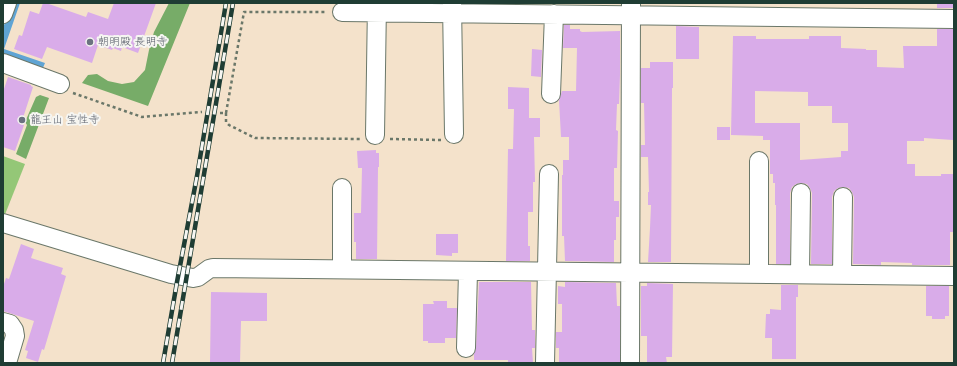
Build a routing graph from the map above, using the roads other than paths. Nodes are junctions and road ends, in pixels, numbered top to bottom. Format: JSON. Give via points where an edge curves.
{"nodes":[{"id":1,"x":7,"y":3,"type":"edge"},
{"id":2,"x":377,"y":8,"type":"edge"},
{"id":3,"x":452,"y":8,"type":"edge"},
{"id":4,"x":552,"y":10,"type":"edge"},
{"id":5,"x":630,"y":10,"type":"edge"},
{"id":6,"x":342,"y":12,"type":"road end"},
{"id":7,"x":3,"y":14,"type":"edge"},
{"id":8,"x":954,"y":19,"type":"edge"},
{"id":9,"x":3,"y":63,"type":"edge"},
{"id":10,"x":60,"y":84,"type":"road end"},
{"id":11,"x":551,"y":94,"type":"dead end"},
{"id":12,"x":448,"y":137,"type":"road end"},
{"id":13,"x":375,"y":138,"type":"road end"},
{"id":14,"x":759,"y":161,"type":"dead end"},
{"id":15,"x":548,"y":174,"type":"dead end"},
{"id":16,"x":342,"y":188,"type":"dead end"},
{"id":17,"x":801,"y":194,"type":"dead end"},
{"id":18,"x":843,"y":197,"type":"dead end"},
{"id":19,"x":3,"y":223,"type":"edge"},
{"id":20,"x":342,"y":269,"type":"junction"},
{"id":21,"x":468,"y":272,"type":"junction"},
{"id":22,"x":547,"y":272,"type":"junction"},
{"id":23,"x":631,"y":272,"type":"junction"},
{"id":24,"x":759,"y":274,"type":"junction"},
{"id":25,"x":800,"y":274,"type":"junction"},
{"id":26,"x":842,"y":275,"type":"junction"},
{"id":27,"x":954,"y":276,"type":"edge"},
{"id":28,"x":3,"y":322,"type":"edge"},
{"id":29,"x":466,"y":348,"type":"dead end"},
{"id":30,"x":7,"y":363,"type":"edge"},
{"id":31,"x":545,"y":363,"type":"edge"},
{"id":32,"x":630,"y":363,"type":"edge"}],
"edges":[{"from":1,"to":7,"type":"street"},
{"from":2,"to":3,"type":"street"},
{"from":2,"to":6,"type":"street"},
{"from":2,"to":13,"type":"street"},
{"from":3,"to":4,"type":"street"},
{"from":3,"to":12,"type":"street"},
{"from":4,"to":5,"type":"street"},
{"from":4,"to":11,"type":"street"},
{"from":5,"to":8,"type":"street"},
{"from":5,"to":23,"type":"street"},
{"from":9,"to":10,"type":"street"},
{"from":14,"to":24,"type":"street"},
{"from":15,"to":22,"type":"street"},
{"from":16,"to":20,"type":"street"},
{"from":17,"to":25,"type":"street"},
{"from":18,"to":26,"type":"street"},
{"from":19,"to":20,"type":"street","via":[[171,274],[193,278],[213,268]]},
{"from":20,"to":21,"type":"street"},
{"from":21,"to":22,"type":"street"},
{"from":21,"to":29,"type":"street"},
{"from":22,"to":23,"type":"street"},
{"from":22,"to":31,"type":"street"},
{"from":23,"to":24,"type":"street"},
{"from":23,"to":32,"type":"street"},
{"from":24,"to":25,"type":"street"},
{"from":25,"to":26,"type":"street"},
{"from":26,"to":27,"type":"street"},
{"from":28,"to":30,"type":"street","via":[[10,324],[15,336]]}]}
